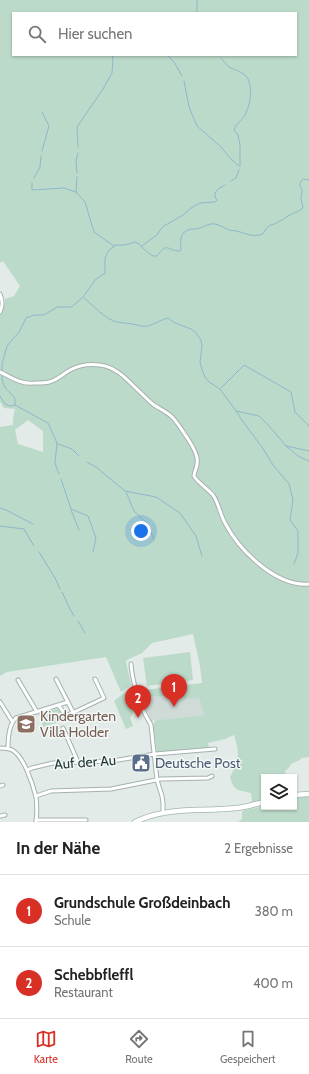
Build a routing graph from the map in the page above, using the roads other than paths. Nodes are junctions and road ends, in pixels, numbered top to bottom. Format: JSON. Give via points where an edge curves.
{"nodes":[{"id":1,"x":0,"y":294,"type":"edge"},
{"id":2,"x":0,"y":312,"type":"edge"},
{"id":3,"x":1,"y":372,"type":"edge"},
{"id":4,"x":309,"y":584,"type":"edge"},
{"id":5,"x":131,"y":664,"type":"dead end"},
{"id":6,"x":56,"y":679,"type":"dead end"},
{"id":7,"x":95,"y":679,"type":"dead end"},
{"id":8,"x":18,"y":680,"type":"dead end"},
{"id":9,"x":0,"y":702,"type":"edge"},
{"id":10,"x":68,"y":702,"type":"junction"},
{"id":11,"x":59,"y":706,"type":"junction"},
{"id":12,"x":36,"y":712,"type":"junction"},
{"id":13,"x":73,"y":712,"type":"junction"},
{"id":14,"x":12,"y":721,"type":"junction"},
{"id":15,"x":63,"y":728,"type":"dead end"},
{"id":16,"x":0,"y":748,"type":"edge"},
{"id":17,"x":8,"y":748,"type":"junction"},
{"id":18,"x":215,"y":749,"type":"dead end"},
{"id":19,"x":155,"y":754,"type":"junction"},
{"id":20,"x":78,"y":762,"type":"junction"},
{"id":21,"x":27,"y":770,"type":"junction"},
{"id":22,"x":212,"y":776,"type":"dead end"},
{"id":23,"x":157,"y":780,"type":"junction"},
{"id":24,"x":309,"y":794,"type":"edge"},
{"id":25,"x":297,"y":795,"type":"edge"},
{"id":26,"x":36,"y":796,"type":"junction"},
{"id":27,"x":261,"y":803,"type":"edge"},
{"id":28,"x":163,"y":812,"type":"junction"},
{"id":29,"x":5,"y":814,"type":"dead end"},
{"id":30,"x":0,"y":816,"type":"edge"},
{"id":31,"x":86,"y":820,"type":"dead end"},
{"id":32,"x":144,"y":820,"type":"edge"},
{"id":33,"x":36,"y":821,"type":"edge"},
{"id":34,"x":135,"y":822,"type":"edge"}],
"edges":[{"from":1,"to":2,"type":"street","via":[[3,301]]},
{"from":3,"to":4,"type":"street","via":[[27,383],[48,382],[77,367],[91,364],[116,371],[173,418],[189,440],[198,459],[194,473],[196,478],[213,495],[224,522],[253,559],[280,578]]},
{"from":5,"to":19,"type":"street","via":[[134,685],[151,725]]},
{"from":6,"to":10,"type":"street"},
{"from":7,"to":13,"type":"street","via":[[104,698]]},
{"from":8,"to":12,"type":"street"},
{"from":9,"to":14,"type":"street"},
{"from":10,"to":11,"type":"street"},
{"from":10,"to":13,"type":"street"},
{"from":11,"to":12,"type":"street"},
{"from":11,"to":13,"type":"street","via":[[65,714]]},
{"from":12,"to":14,"type":"street"},
{"from":14,"to":17,"type":"street"},
{"from":15,"to":20,"type":"street"},
{"from":16,"to":17,"type":"street"},
{"from":17,"to":21,"type":"street","via":[[16,752]]},
{"from":18,"to":19,"type":"street","name":"Auf der Au"},
{"from":19,"to":20,"type":"street","name":"Auf der Au","via":[[112,761]]},
{"from":19,"to":23,"type":"street"},
{"from":20,"to":21,"type":"street","name":"Auf der Au","via":[[53,763]]},
{"from":21,"to":26,"type":"street"},
{"from":22,"to":23,"type":"street"},
{"from":23,"to":26,"type":"street","via":[[111,789],[51,791]]},
{"from":23,"to":28,"type":"street"},
{"from":24,"to":25,"type":"street"},
{"from":26,"to":33,"type":"street"},
{"from":27,"to":28,"type":"street","via":[[237,808]]},
{"from":28,"to":32,"type":"street"},
{"from":29,"to":30,"type":"street"},
{"from":31,"to":33,"type":"street"},
{"from":32,"to":34,"type":"street"}]}
